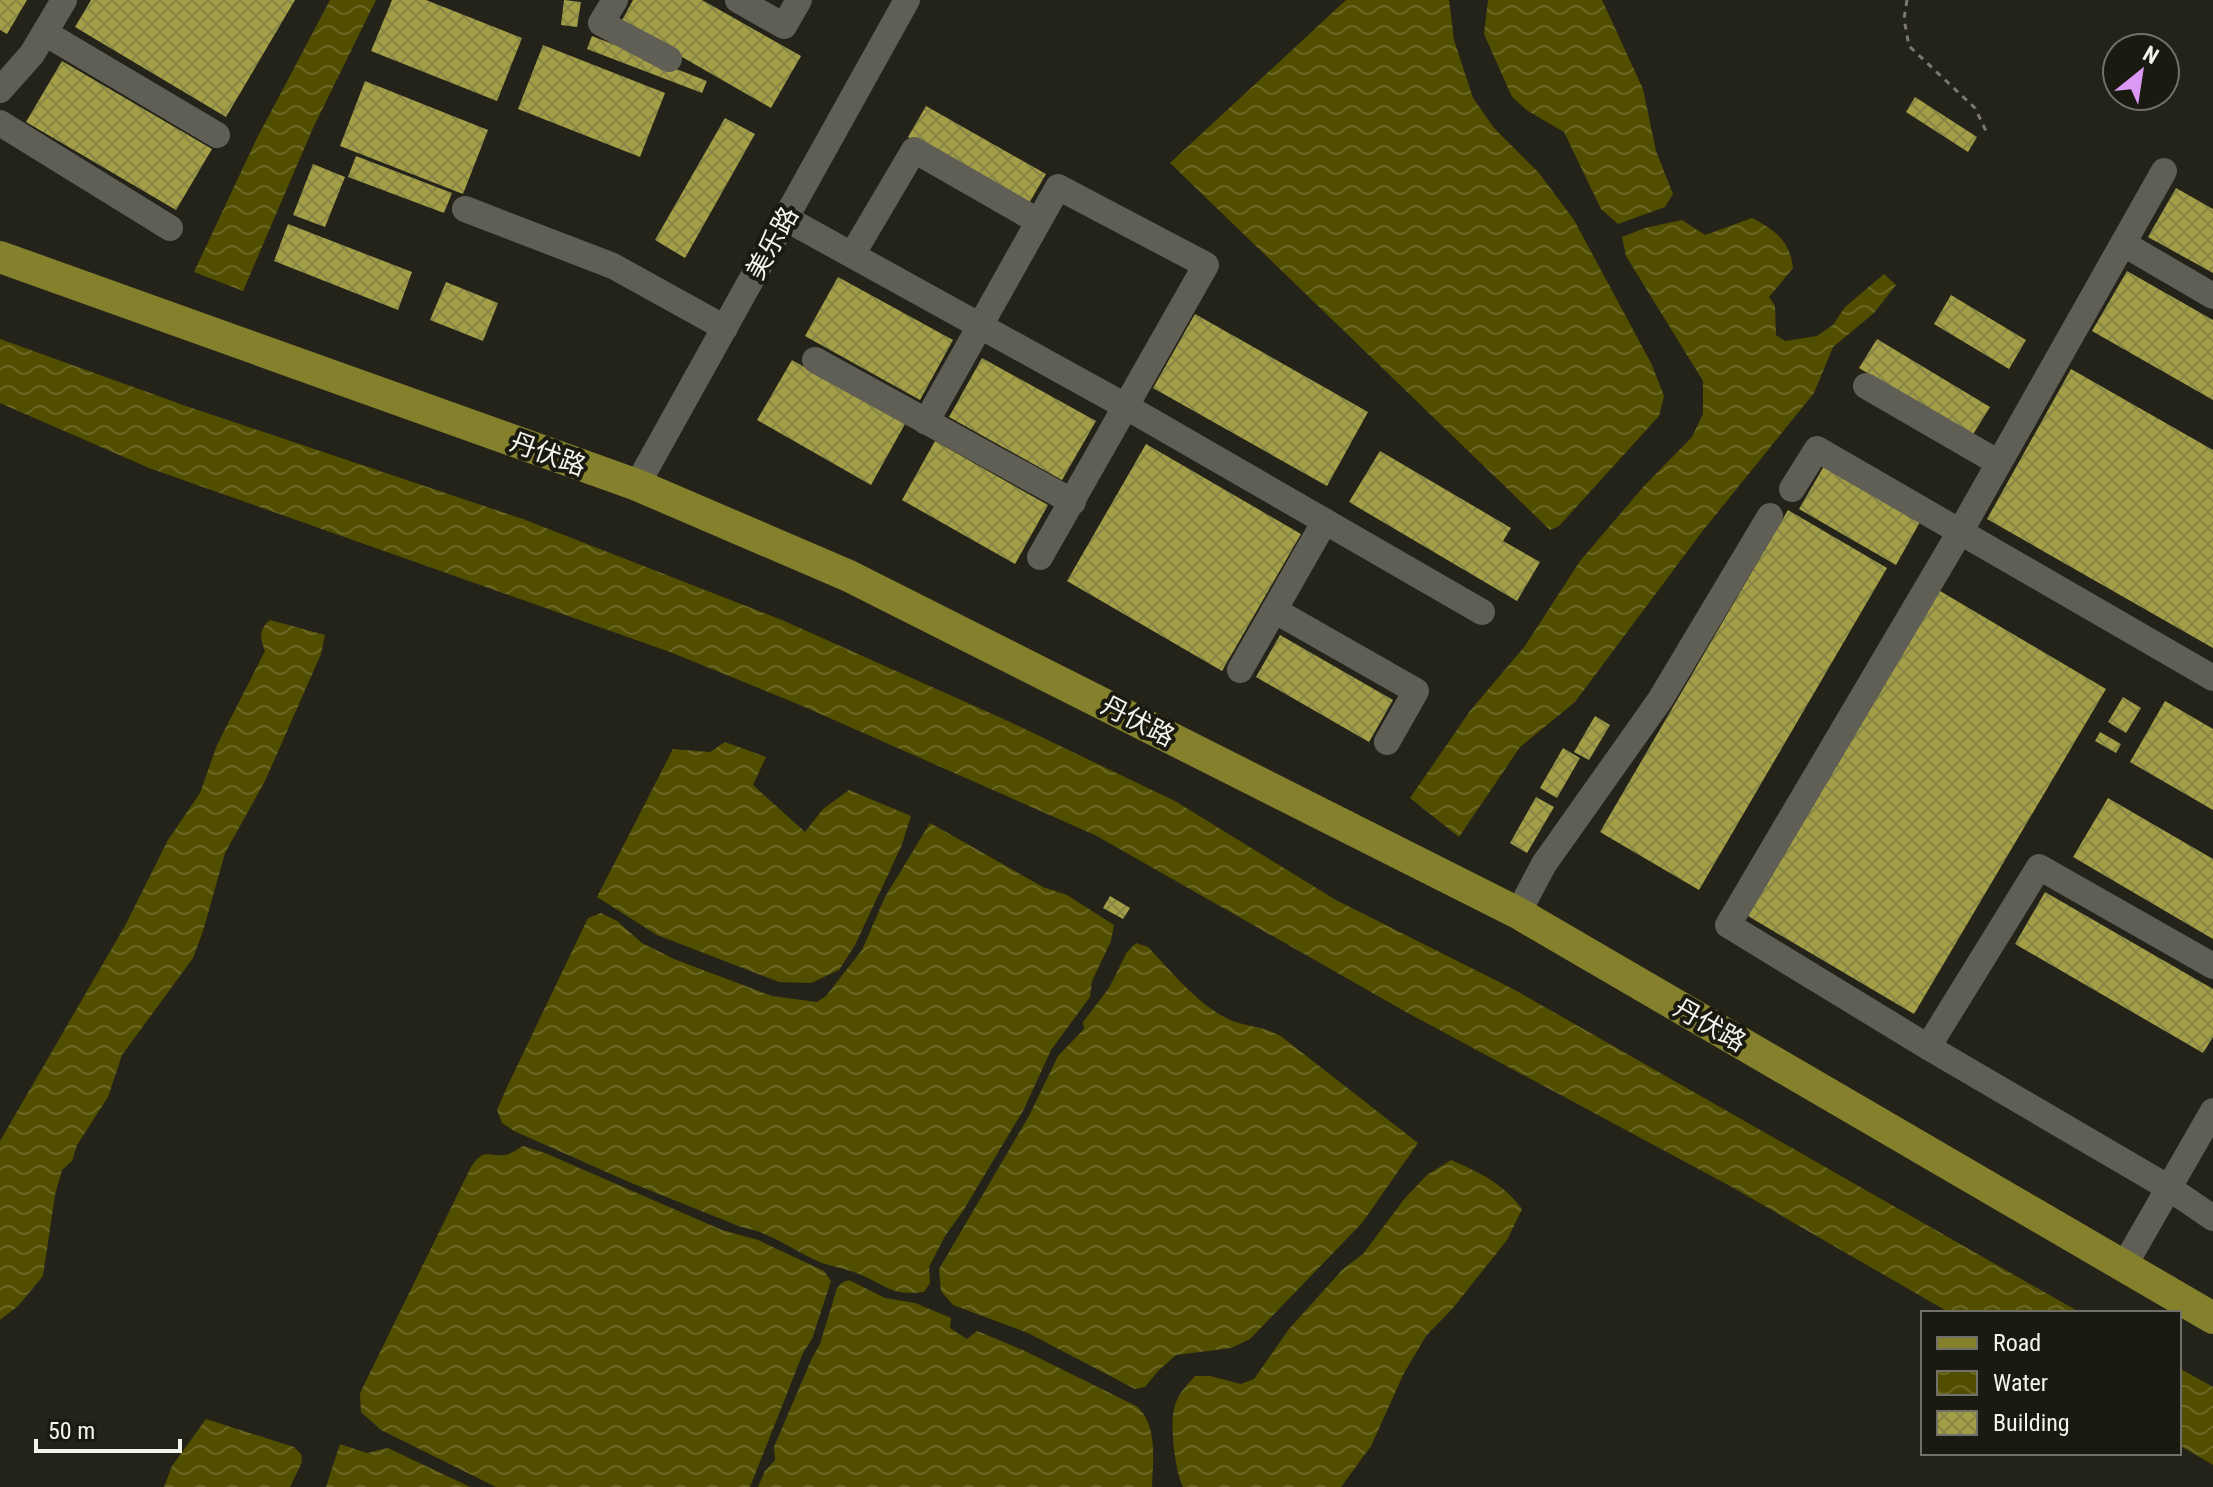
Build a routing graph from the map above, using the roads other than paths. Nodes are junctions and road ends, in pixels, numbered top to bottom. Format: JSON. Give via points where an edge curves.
{"nodes":[{"id":1,"x":64,"y":0,"type":"edge"},
{"id":2,"x":615,"y":0,"type":"edge"},
{"id":3,"x":738,"y":0,"type":"edge"},
{"id":4,"x":799,"y":0,"type":"edge"},
{"id":5,"x":900,"y":2,"type":"edge"},
{"id":6,"x":45,"y":33,"type":"junction"},
{"id":7,"x":669,"y":59,"type":"dead end"},
{"id":8,"x":0,"y":90,"type":"edge"},
{"id":9,"x":0,"y":123,"type":"edge"},
{"id":10,"x":217,"y":135,"type":"dead end"},
{"id":11,"x":2164,"y":171,"type":"dead end"},
{"id":12,"x":465,"y":209,"type":"dead end"},
{"id":13,"x":785,"y":218,"type":"junction"},
{"id":14,"x":1038,"y":221,"type":"junction"},
{"id":15,"x":170,"y":228,"type":"dead end"},
{"id":16,"x":2124,"y":244,"type":"junction"},
{"id":17,"x":852,"y":255,"type":"junction"},
{"id":18,"x":0,"y":257,"type":"edge"},
{"id":19,"x":2213,"y":296,"type":"edge"},
{"id":20,"x":980,"y":326,"type":"junction"},
{"id":21,"x":725,"y":328,"type":"junction"},
{"id":22,"x":815,"y":360,"type":"dead end"},
{"id":23,"x":1866,"y":386,"type":"dead end"},
{"id":24,"x":1125,"y":406,"type":"junction"},
{"id":25,"x":926,"y":422,"type":"junction"},
{"id":26,"x":1999,"y":463,"type":"junction"},
{"id":27,"x":637,"y":485,"type":"junction"},
{"id":28,"x":1792,"y":489,"type":"dead end"},
{"id":29,"x":1073,"y":502,"type":"junction"},
{"id":30,"x":1770,"y":516,"type":"dead end"},
{"id":31,"x":1325,"y":521,"type":"junction"},
{"id":32,"x":1960,"y":532,"type":"junction"},
{"id":33,"x":1040,"y":557,"type":"dead end"},
{"id":34,"x":1274,"y":610,"type":"junction"},
{"id":35,"x":1482,"y":612,"type":"dead end"},
{"id":36,"x":1240,"y":670,"type":"dead end"},
{"id":37,"x":2213,"y":678,"type":"edge"},
{"id":38,"x":1387,"y":742,"type":"dead end"},
{"id":39,"x":1518,"y":913,"type":"junction"},
{"id":40,"x":2213,"y":966,"type":"edge"},
{"id":41,"x":1928,"y":1047,"type":"junction"},
{"id":42,"x":2213,"y":1111,"type":"edge"},
{"id":43,"x":2169,"y":1188,"type":"junction"},
{"id":44,"x":2213,"y":1218,"type":"edge"},
{"id":45,"x":2124,"y":1266,"type":"junction"},
{"id":46,"x":2213,"y":1318,"type":"edge"}],
"edges":[{"from":1,"to":6,"type":"street"},
{"from":2,"to":7,"type":"street","via":[[601,23]]},
{"from":3,"to":4,"type":"street","via":[[784,26]]},
{"from":5,"to":13,"type":"street","name":"美乐路"},
{"from":6,"to":8,"type":"street"},
{"from":6,"to":10,"type":"street"},
{"from":9,"to":15,"type":"street"},
{"from":11,"to":16,"type":"street"},
{"from":12,"to":21,"type":"street","via":[[613,266]]},
{"from":13,"to":17,"type":"street"},
{"from":13,"to":21,"type":"street","name":"美乐路"},
{"from":14,"to":17,"type":"street","via":[[914,150]]},
{"from":14,"to":20,"type":"street"},
{"from":14,"to":24,"type":"street","via":[[1058,187],[1206,265]]},
{"from":16,"to":19,"type":"street"},
{"from":16,"to":26,"type":"street"},
{"from":17,"to":20,"type":"street"},
{"from":18,"to":27,"type":"main road","name":"丹伏路"},
{"from":20,"to":24,"type":"street"},
{"from":20,"to":25,"type":"street"},
{"from":21,"to":27,"type":"street","name":"美乐路"},
{"from":22,"to":25,"type":"street"},
{"from":23,"to":26,"type":"street"},
{"from":24,"to":29,"type":"street"},
{"from":24,"to":31,"type":"street"},
{"from":25,"to":29,"type":"street"},
{"from":26,"to":32,"type":"street"},
{"from":27,"to":39,"type":"main road","name":"丹伏路","via":[[849,576]]},
{"from":28,"to":32,"type":"street","via":[[1817,449]]},
{"from":29,"to":33,"type":"street"},
{"from":30,"to":39,"type":"street","via":[[1660,700],[1544,864]]},
{"from":31,"to":34,"type":"street"},
{"from":31,"to":35,"type":"street"},
{"from":32,"to":37,"type":"street"},
{"from":32,"to":41,"type":"street","via":[[1728,925]]},
{"from":34,"to":36,"type":"street"},
{"from":34,"to":38,"type":"street","via":[[1416,691]]},
{"from":39,"to":45,"type":"main road","name":"丹伏路"},
{"from":40,"to":41,"type":"street","via":[[2039,867]]},
{"from":41,"to":43,"type":"street"},
{"from":42,"to":43,"type":"street"},
{"from":43,"to":44,"type":"street"},
{"from":43,"to":45,"type":"street"},
{"from":45,"to":46,"type":"main road","name":"丹伏路"}]}
